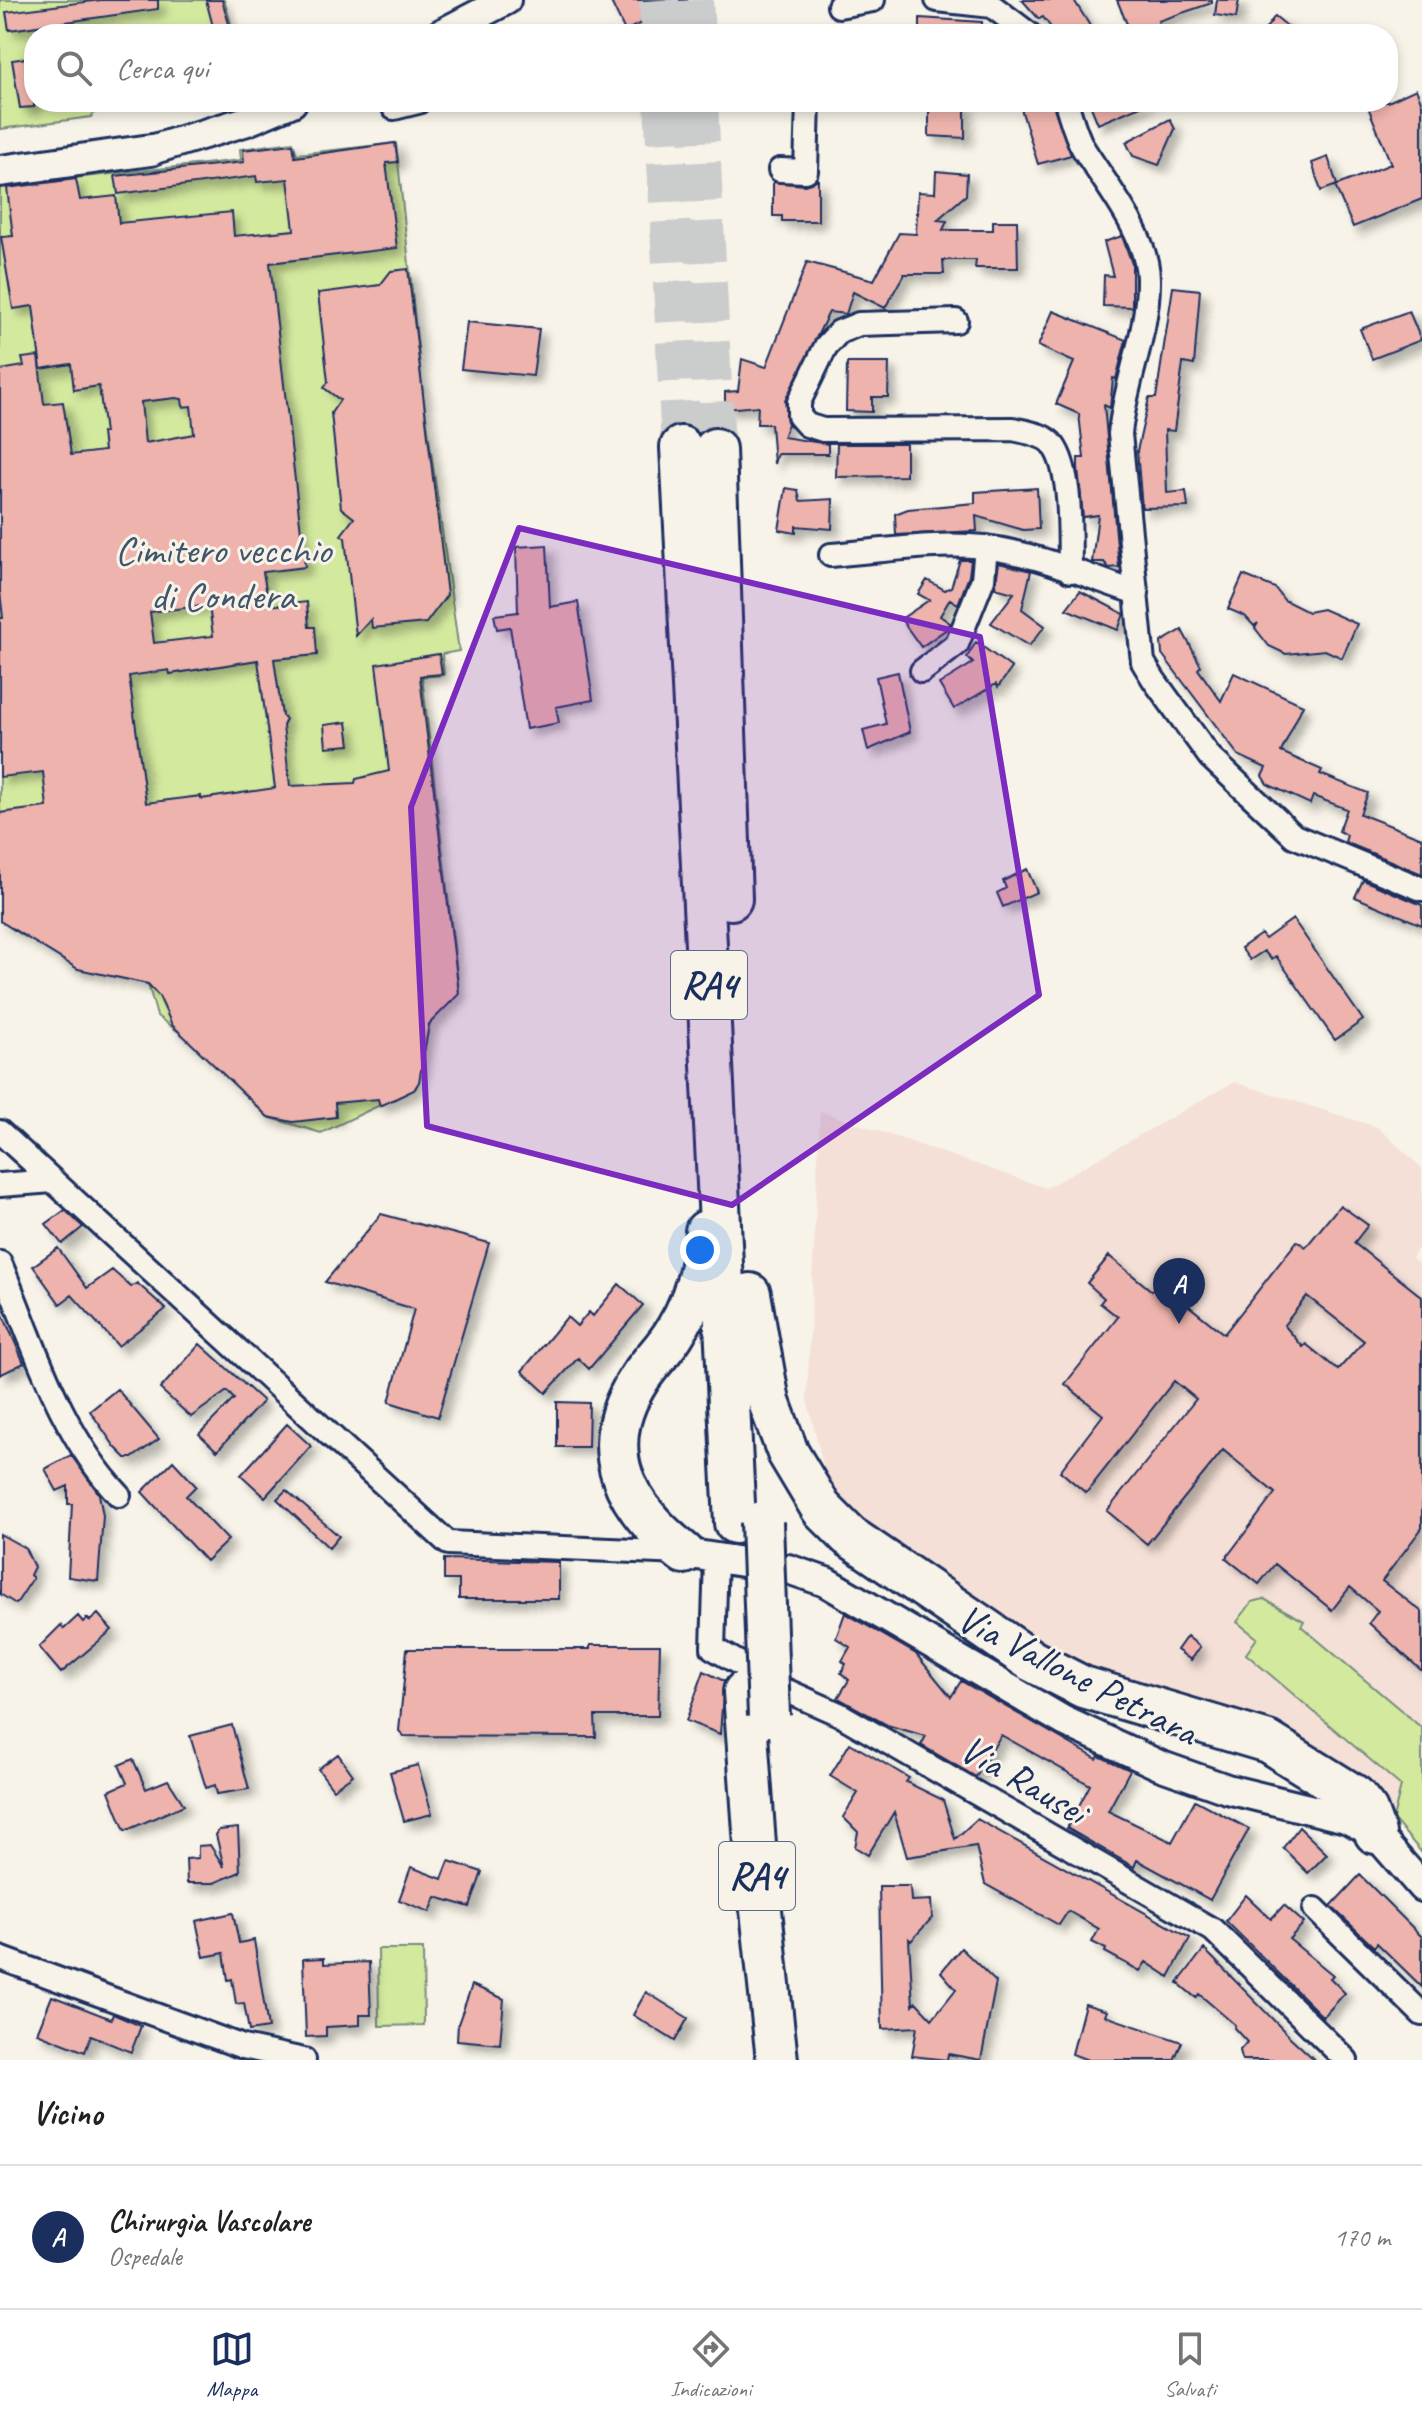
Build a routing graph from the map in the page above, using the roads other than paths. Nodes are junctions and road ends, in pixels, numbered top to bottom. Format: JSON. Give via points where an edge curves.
{"nodes":[{"id":1,"x":506,"y":0,"type":"edge"},
{"id":2,"x":873,"y":0,"type":"edge"},
{"id":3,"x":937,"y":0,"type":"edge"},
{"id":4,"x":839,"y":6,"type":"dead end"},
{"id":5,"x":460,"y":24,"type":"edge"},
{"id":6,"x":1016,"y":24,"type":"edge"},
{"id":7,"x":268,"y":112,"type":"edge"},
{"id":8,"x":808,"y":112,"type":"edge"},
{"id":9,"x":1070,"y":112,"type":"edge"},
{"id":10,"x":151,"y":150,"type":"joint"},
{"id":11,"x":780,"y":170,"type":"dead end"},
{"id":12,"x":0,"y":171,"type":"edge"},
{"id":13,"x":956,"y":321,"type":"dead end"},
{"id":14,"x":986,"y":547,"type":"junction"},
{"id":15,"x":831,"y":555,"type":"dead end"},
{"id":16,"x":1070,"y":571,"type":"junction"},
{"id":17,"x":1137,"y":593,"type":"junction"},
{"id":18,"x":922,"y":671,"type":"dead end"},
{"id":19,"x":1422,"y":889,"type":"edge"},
{"id":20,"x":0,"y":1132,"type":"edge"},
{"id":21,"x":717,"y":1132,"type":"junction"},
{"id":22,"x":53,"y":1181,"type":"junction"},
{"id":23,"x":0,"y":1185,"type":"edge"},
{"id":24,"x":0,"y":1263,"type":"edge"},
{"id":25,"x":750,"y":1294,"type":"junction"},
{"id":26,"x":119,"y":1495,"type":"dead end"},
{"id":27,"x":749,"y":1522,"type":"junction"},
{"id":28,"x":700,"y":1556,"type":"junction"},
{"id":29,"x":757,"y":1704,"type":"junction"},
{"id":30,"x":1375,"y":1833,"type":"junction"},
{"id":31,"x":1422,"y":1887,"type":"edge"},
{"id":32,"x":1315,"y":1909,"type":"dead end"},
{"id":33,"x":0,"y":1958,"type":"edge"},
{"id":34,"x":1422,"y":2014,"type":"edge"},
{"id":35,"x":304,"y":2060,"type":"edge"},
{"id":36,"x":777,"y":2060,"type":"edge"},
{"id":37,"x":802,"y":2060,"type":"edge"},
{"id":38,"x":1346,"y":2060,"type":"edge"}],
"edges":[{"from":1,"to":5,"type":"street"},
{"from":2,"to":4,"type":"street"},
{"from":3,"to":6,"type":"street","via":[[992,6]]},
{"from":7,"to":10,"type":"street"},
{"from":8,"to":11,"type":"street","via":[[806,171]]},
{"from":9,"to":17,"type":"street","via":[[1082,145],[1127,213],[1148,275],[1142,339],[1124,398],[1120,434]]},
{"from":10,"to":12,"type":"main road"},
{"from":13,"to":16,"type":"street","via":[[859,324],[839,332],[826,346],[799,402],[799,416],[823,430],[1013,429],[1053,443],[1069,507]]},
{"from":14,"to":15,"type":"street"},
{"from":14,"to":16,"type":"street"},
{"from":14,"to":18,"type":"street","via":[[983,579],[957,644]]},
{"from":16,"to":17,"type":"street"},
{"from":17,"to":19,"type":"street","via":[[1143,662],[1210,757],[1294,836]]},
{"from":20,"to":22,"type":"street"},
{"from":21,"to":25,"type":"highway","number":"RA4","via":[[698,448]]},
{"from":21,"to":27,"type":"highway","number":"RA4"},
{"from":21,"to":28,"type":"highway","via":[[703,1262],[691,1301],[625,1404],[616,1444],[631,1499],[652,1528]]},
{"from":22,"to":23,"type":"street"},
{"from":22,"to":28,"type":"street","via":[[448,1543]]},
{"from":24,"to":26,"type":"street","via":[[68,1424]]},
{"from":25,"to":27,"type":"highway","number":"RA4"},
{"from":25,"to":30,"type":"highway","via":[[769,1402],[788,1453],[821,1508],[849,1536],[1032,1661],[1083,1687],[1268,1742],[1355,1796]]},
{"from":27,"to":29,"type":"highway","number":"RA4"},
{"from":28,"to":30,"type":"street","name":"Via Vallone Petrara","via":[[788,1569],[826,1582],[1064,1721],[1159,1765],[1227,1789],[1346,1818]]},
{"from":28,"to":38,"type":"street","name":"Via Rausei","via":[[713,1648],[839,1714],[1213,1930]]},
{"from":29,"to":36,"type":"highway","number":"RA4","via":[[757,1873]]},
{"from":29,"to":37,"type":"highway","number":"RA4"},
{"from":30,"to":31,"type":"street","name":"Via Vallone Petrara"},
{"from":32,"to":34,"type":"street"},
{"from":33,"to":35,"type":"street","via":[[243,2047]]}]}
